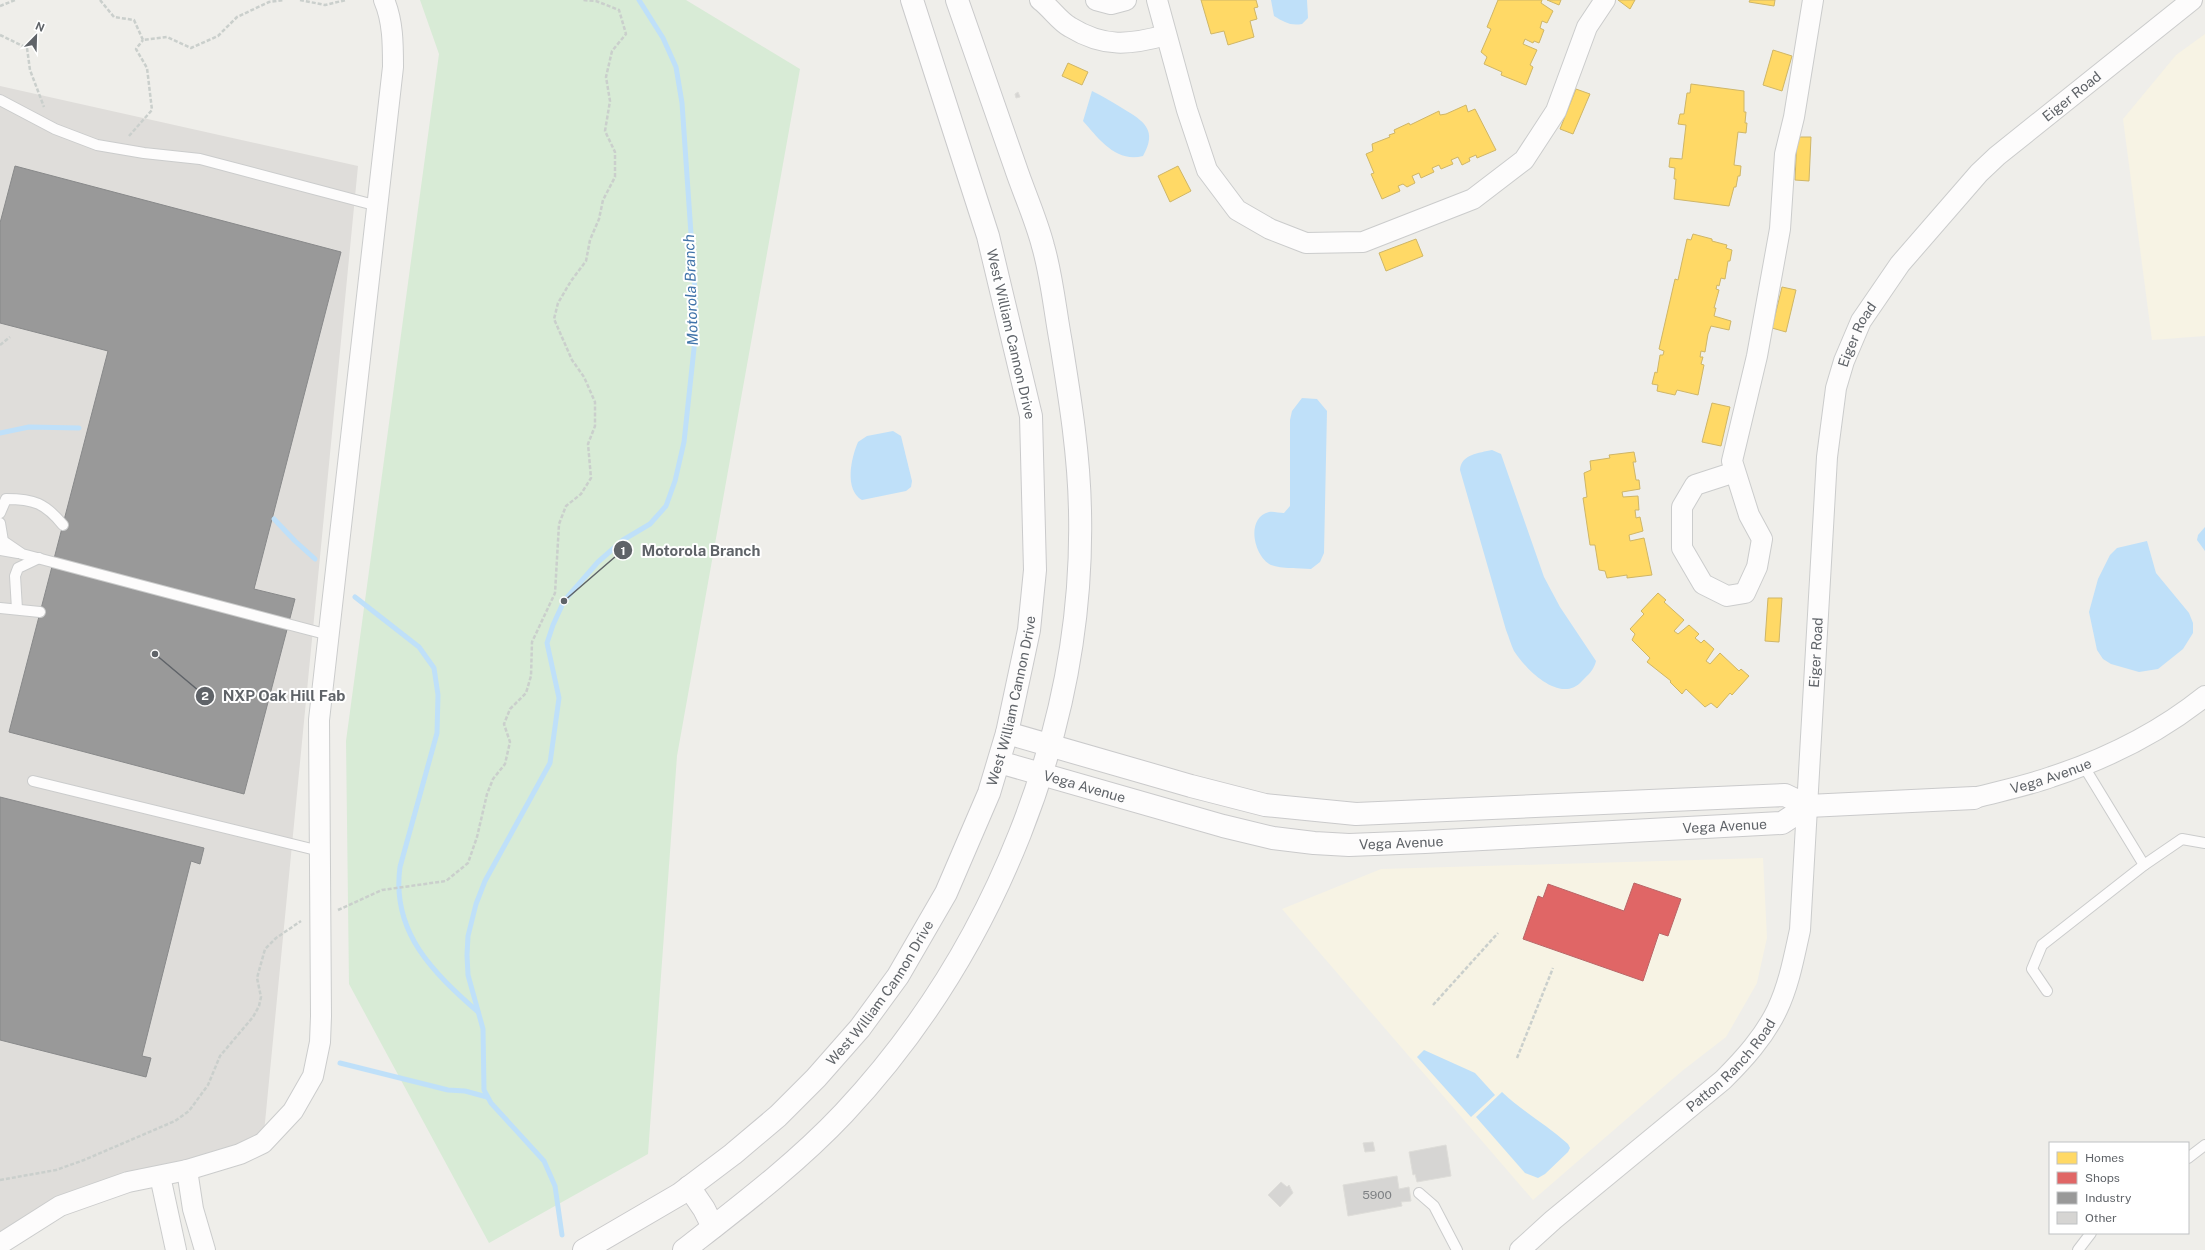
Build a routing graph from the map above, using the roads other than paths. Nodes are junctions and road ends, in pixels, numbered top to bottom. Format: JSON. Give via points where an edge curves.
{"nodes":[{"id":1,"x":384,"y":0,"type":"edge"},
{"id":2,"x":912,"y":0,"type":"edge"},
{"id":3,"x":957,"y":0,"type":"edge"},
{"id":4,"x":1040,"y":0,"type":"edge"},
{"id":5,"x":1096,"y":0,"type":"edge"},
{"id":6,"x":1126,"y":0,"type":"edge"},
{"id":7,"x":1157,"y":0,"type":"edge"},
{"id":8,"x":1605,"y":0,"type":"edge"},
{"id":9,"x":1813,"y":0,"type":"edge"},
{"id":10,"x":2192,"y":0,"type":"edge"},
{"id":11,"x":1166,"y":35,"type":"junction"},
{"id":12,"x":0,"y":100,"type":"edge"},
{"id":13,"x":378,"y":206,"type":"junction"},
{"id":14,"x":1735,"y":472,"type":"junction"},
{"id":15,"x":0,"y":513,"type":"edge"},
{"id":16,"x":0,"y":523,"type":"edge"},
{"id":17,"x":63,"y":525,"type":"dead end"},
{"id":18,"x":0,"y":550,"type":"edge"},
{"id":19,"x":22,"y":554,"type":"junction"},
{"id":20,"x":39,"y":558,"type":"junction"},
{"id":21,"x":0,"y":608,"type":"edge"},
{"id":22,"x":17,"y":608,"type":"junction"},
{"id":23,"x":40,"y":612,"type":"dead end"},
{"id":24,"x":329,"y":634,"type":"junction"},
{"id":25,"x":2205,"y":696,"type":"edge"},
{"id":26,"x":1007,"y":733,"type":"junction"},
{"id":27,"x":1049,"y":744,"type":"junction"},
{"id":28,"x":1000,"y":762,"type":"junction"},
{"id":29,"x":2083,"y":765,"type":"junction"},
{"id":30,"x":1039,"y":775,"type":"junction"},
{"id":31,"x":33,"y":781,"type":"dead end"},
{"id":32,"x":1974,"y":798,"type":"joint"},
{"id":33,"x":1808,"y":806,"type":"junction"},
{"id":34,"x":2205,"y":843,"type":"edge"},
{"id":35,"x":320,"y":851,"type":"junction"},
{"id":36,"x":2144,"y":865,"type":"junction"},
{"id":37,"x":2047,"y":991,"type":"dead end"},
{"id":38,"x":2205,"y":1145,"type":"edge"},
{"id":39,"x":2189,"y":1157,"type":"edge"},
{"id":40,"x":187,"y":1170,"type":"junction"},
{"id":41,"x":160,"y":1176,"type":"junction"},
{"id":42,"x":689,"y":1187,"type":"junction"},
{"id":43,"x":1419,"y":1193,"type":"dead end"},
{"id":44,"x":713,"y":1227,"type":"junction"},
{"id":45,"x":2090,"y":1234,"type":"edge"},
{"id":46,"x":0,"y":1244,"type":"edge"},
{"id":47,"x":176,"y":1250,"type":"edge"},
{"id":48,"x":205,"y":1250,"type":"edge"},
{"id":49,"x":584,"y":1250,"type":"edge"},
{"id":50,"x":684,"y":1250,"type":"edge"},
{"id":51,"x":1457,"y":1250,"type":"edge"},
{"id":52,"x":1520,"y":1250,"type":"edge"},
{"id":53,"x":2078,"y":1250,"type":"edge"}],
"edges":[{"from":1,"to":13,"type":"street","via":[[391,20],[393,67]]},
{"from":2,"to":26,"type":"main road","name":"West William Cannon Drive","via":[[988,236],[1031,416],[1035,570],[1029,630]]},
{"from":3,"to":27,"type":"main road","via":[[1044,247],[1074,416],[1080,513],[1078,581],[1068,664]]},
{"from":4,"to":11,"type":"street","via":[[1069,27],[1096,39],[1120,44],[1141,42]]},
{"from":5,"to":6,"type":"street","via":[[1111,4]]},
{"from":7,"to":11,"type":"street"},
{"from":8,"to":11,"type":"street","via":[[1586,27],[1556,111],[1524,160],[1473,199],[1363,242],[1306,243],[1270,229],[1237,210],[1207,170]]},
{"from":9,"to":14,"type":"street","via":[[1794,117],[1785,154],[1779,236],[1757,356],[1732,461]]},
{"from":10,"to":33,"type":"street","name":"Eiger Road","via":[[2018,137],[1978,173],[1900,264],[1861,321],[1844,361],[1831,418]]},
{"from":12,"to":13,"type":"lane","via":[[55,129],[97,145],[144,154],[200,158]]},
{"from":13,"to":24,"type":"street"},
{"from":14,"to":14,"type":"street","via":[[1749,515],[1762,539],[1757,567],[1744,593],[1727,596],[1703,584],[1682,548],[1682,507],[1695,485]]},
{"from":15,"to":17,"type":"lane","via":[[6,499],[27,499],[51,510]]},
{"from":16,"to":19,"type":"lane","via":[[3,541]]},
{"from":18,"to":19,"type":"lane"},
{"from":19,"to":20,"type":"lane"},
{"from":20,"to":22,"type":"lane","via":[[18,568],[15,576]]},
{"from":20,"to":24,"type":"lane"},
{"from":21,"to":22,"type":"lane"},
{"from":22,"to":23,"type":"lane"},
{"from":24,"to":35,"type":"street","via":[[319,720]]},
{"from":25,"to":29,"type":"street","name":"Vega Avenue","via":[[2162,726],[2118,750]]},
{"from":26,"to":27,"type":"main road","name":"Vega Avenue"},
{"from":26,"to":28,"type":"main road","name":"West William Cannon Drive"},
{"from":27,"to":30,"type":"main road"},
{"from":27,"to":33,"type":"main road","name":"Vega Avenue","via":[[1265,805],[1341,813],[1785,795]]},
{"from":28,"to":30,"type":"main road","name":"Vega Avenue"},
{"from":28,"to":42,"type":"main road","name":"West William Cannon Drive","via":[[974,832],[946,893],[893,983],[860,1028],[784,1111]]},
{"from":29,"to":32,"type":"street","name":"Vega Avenue","via":[[2051,778]]},
{"from":29,"to":36,"type":"lane"},
{"from":30,"to":33,"type":"main road","name":"Vega Avenue","via":[[1202,821],[1273,838],[1349,845],[1782,823]]},
{"from":30,"to":44,"type":"main road","via":[[1028,813],[992,898],[958,961],[928,1009],[896,1052],[845,1112],[798,1158]]},
{"from":31,"to":35,"type":"lane"},
{"from":32,"to":33,"type":"main road","name":"Vega Avenue"},
{"from":33,"to":52,"type":"street","name":"Patton Ranch Road","via":[[1800,930],[1787,985],[1777,1010],[1763,1033],[1747,1056],[1723,1080]]},
{"from":34,"to":36,"type":"lane","via":[[2182,840]]},
{"from":35,"to":40,"type":"street","via":[[321,1022],[313,1076],[293,1111],[263,1143],[240,1154]]},
{"from":36,"to":37,"type":"lane","via":[[2042,946],[2032,968]]},
{"from":38,"to":39,"type":"lane"},
{"from":40,"to":41,"type":"street"},
{"from":40,"to":48,"type":"street","via":[[193,1209]]},
{"from":41,"to":46,"type":"street","via":[[128,1182],[60,1206]]},
{"from":41,"to":47,"type":"street"},
{"from":42,"to":44,"type":"main road"},
{"from":42,"to":49,"type":"main road","name":"West William Cannon Drive"},
{"from":43,"to":51,"type":"lane","via":[[1434,1206]]},
{"from":44,"to":50,"type":"main road"},
{"from":45,"to":53,"type":"lane"}]}
